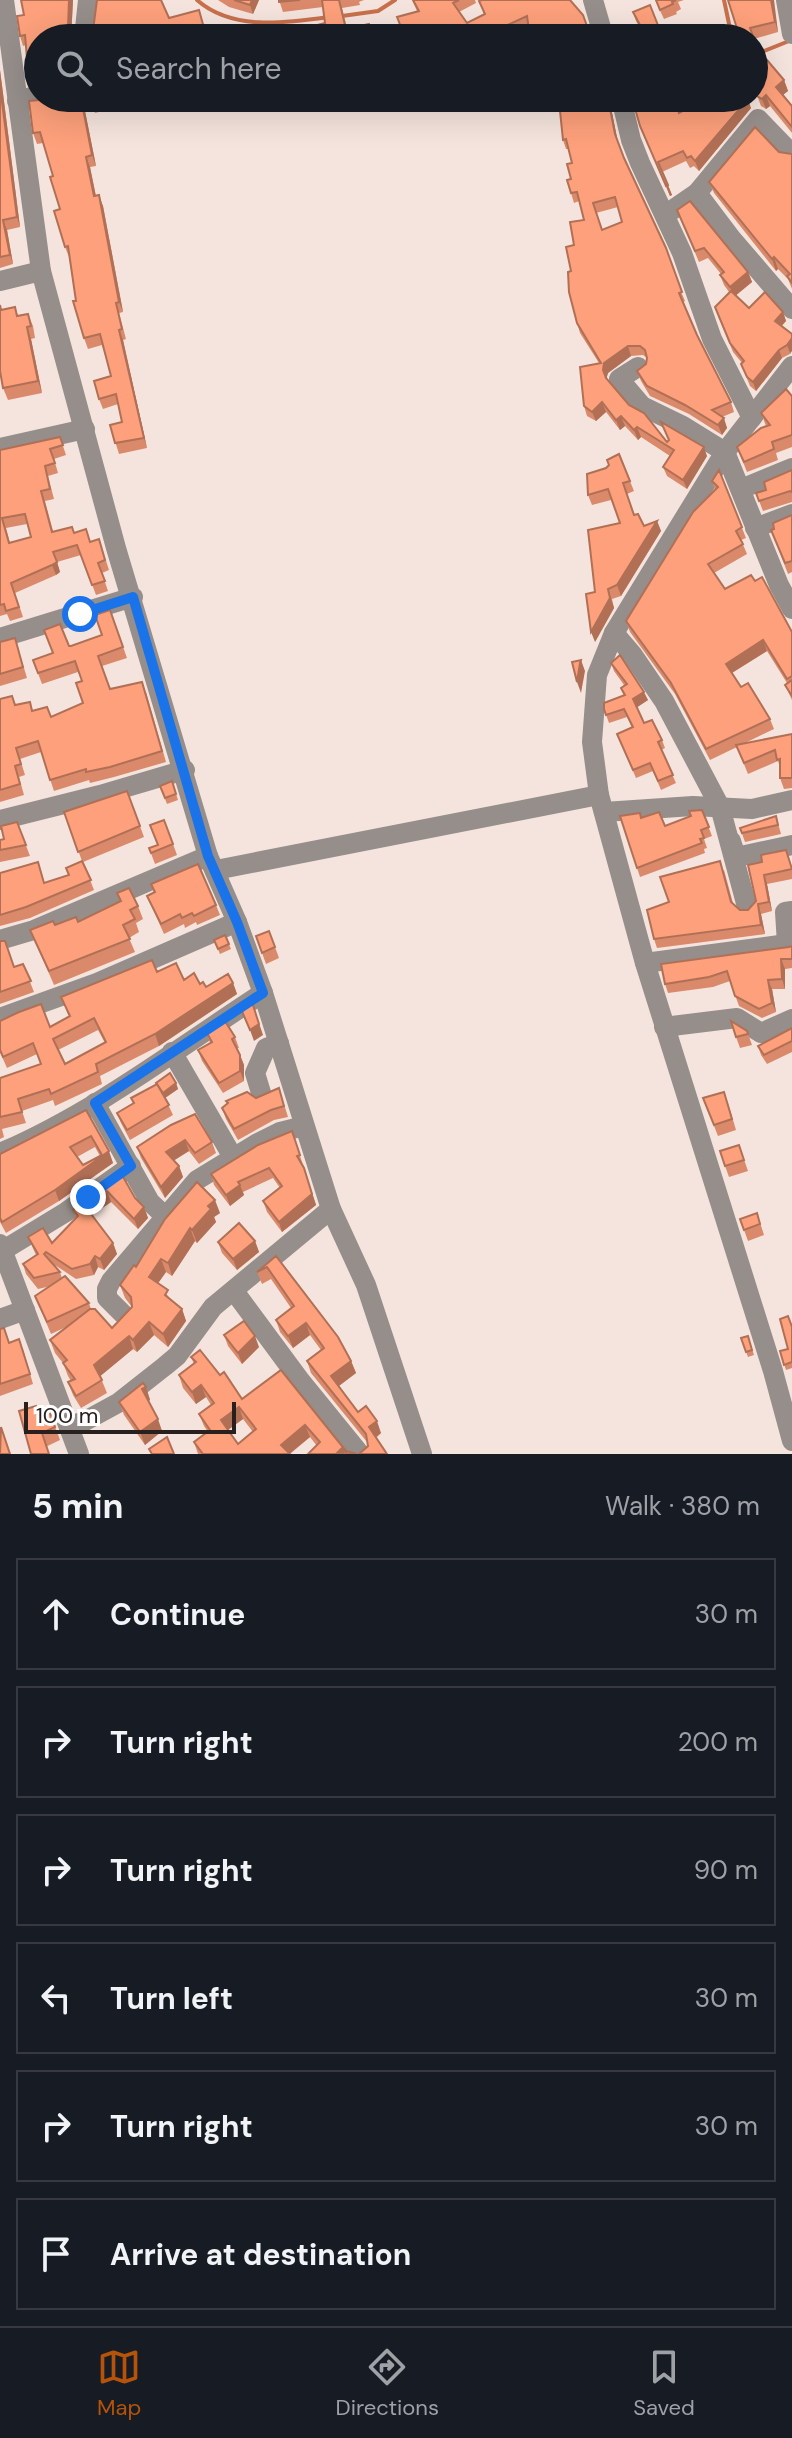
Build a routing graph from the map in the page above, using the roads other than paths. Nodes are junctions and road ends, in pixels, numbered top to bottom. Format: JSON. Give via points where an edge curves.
{"nodes":[{"id":1,"x":4,"y":0,"type":"edge"},
{"id":2,"x":88,"y":0,"type":"edge"},
{"id":3,"x":593,"y":0,"type":"edge"},
{"id":4,"x":786,"y":0,"type":"edge"},
{"id":5,"x":85,"y":24,"type":"edge"},
{"id":6,"x":600,"y":24,"type":"edge"},
{"id":7,"x":791,"y":30,"type":"edge"},
{"id":8,"x":24,"y":99,"type":"edge"},
{"id":9,"x":17,"y":101,"type":"junction"},
{"id":10,"x":624,"y":112,"type":"edge"},
{"id":11,"x":792,"y":154,"type":"edge"},
{"id":12,"x":697,"y":193,"type":"junction"},
{"id":13,"x":665,"y":215,"type":"junction"},
{"id":14,"x":41,"y":271,"type":"junction"},
{"id":15,"x":0,"y":281,"type":"edge"},
{"id":16,"x":792,"y":309,"type":"edge"},
{"id":17,"x":792,"y":366,"type":"edge"},
{"id":18,"x":638,"y":367,"type":"edge"},
{"id":19,"x":752,"y":418,"type":"junction"},
{"id":20,"x":85,"y":429,"type":"junction"},
{"id":21,"x":0,"y":448,"type":"edge"},
{"id":22,"x":725,"y":452,"type":"junction"},
{"id":23,"x":792,"y":468,"type":"edge"},
{"id":24,"x":741,"y":489,"type":"junction"},
{"id":25,"x":792,"y":514,"type":"edge"},
{"id":26,"x":755,"y":528,"type":"junction"},
{"id":27,"x":786,"y":582,"type":"edge"},
{"id":28,"x":133,"y":597,"type":"junction"},
{"id":29,"x":792,"y":609,"type":"edge"},
{"id":30,"x":614,"y":633,"type":"junction"},
{"id":31,"x":0,"y":638,"type":"edge"},
{"id":32,"x":185,"y":770,"type":"junction"},
{"id":33,"x":792,"y":800,"type":"edge"},
{"id":34,"x":601,"y":803,"type":"junction"},
{"id":35,"x":720,"y":807,"type":"junction"},
{"id":36,"x":0,"y":820,"type":"edge"},
{"id":37,"x":792,"y":845,"type":"edge"},
{"id":38,"x":212,"y":863,"type":"junction"},
{"id":39,"x":747,"y":907,"type":"edge"},
{"id":40,"x":792,"y":911,"type":"edge"},
{"id":41,"x":237,"y":922,"type":"junction"},
{"id":42,"x":0,"y":940,"type":"edge"},
{"id":43,"x":790,"y":944,"type":"edge"},
{"id":44,"x":645,"y":963,"type":"junction"},
{"id":45,"x":263,"y":993,"type":"junction"},
{"id":46,"x":0,"y":1018,"type":"edge"},
{"id":47,"x":792,"y":1019,"type":"edge"},
{"id":48,"x":664,"y":1027,"type":"junction"},
{"id":49,"x":279,"y":1043,"type":"junction"},
{"id":50,"x":172,"y":1052,"type":"junction"},
{"id":51,"x":262,"y":1096,"type":"edge"},
{"id":52,"x":95,"y":1103,"type":"junction"},
{"id":53,"x":304,"y":1126,"type":"junction"},
{"id":54,"x":0,"y":1153,"type":"edge"},
{"id":55,"x":234,"y":1159,"type":"junction"},
{"id":56,"x":131,"y":1166,"type":"junction"},
{"id":57,"x":331,"y":1209,"type":"junction"},
{"id":58,"x":167,"y":1218,"type":"junction"},
{"id":59,"x":1,"y":1248,"type":"edge"},
{"id":60,"x":234,"y":1291,"type":"junction"},
{"id":61,"x":25,"y":1310,"type":"junction"},
{"id":62,"x":123,"y":1314,"type":"edge"},
{"id":63,"x":0,"y":1319,"type":"edge"},
{"id":64,"x":69,"y":1426,"type":"junction"},
{"id":65,"x":792,"y":1441,"type":"edge"},
{"id":66,"x":79,"y":1454,"type":"edge"},
{"id":67,"x":360,"y":1454,"type":"edge"},
{"id":68,"x":422,"y":1454,"type":"edge"}],
"edges":[{"from":1,"to":9,"type":"street"},
{"from":2,"to":5,"type":"street"},
{"from":3,"to":6,"type":"street"},
{"from":4,"to":7,"type":"street"},
{"from":8,"to":9,"type":"street"},
{"from":9,"to":14,"type":"street"},
{"from":10,"to":13,"type":"street","via":[[631,140]]},
{"from":11,"to":12,"type":"street","via":[[758,119]]},
{"from":12,"to":13,"type":"street"},
{"from":12,"to":16,"type":"street"},
{"from":13,"to":19,"type":"street","via":[[712,339]]},
{"from":14,"to":15,"type":"street"},
{"from":14,"to":20,"type":"street"},
{"from":17,"to":19,"type":"street"},
{"from":18,"to":22,"type":"street","via":[[619,379],[642,406]]},
{"from":19,"to":22,"type":"street"},
{"from":20,"to":21,"type":"street"},
{"from":20,"to":28,"type":"street"},
{"from":22,"to":24,"type":"street"},
{"from":22,"to":30,"type":"street"},
{"from":23,"to":24,"type":"street"},
{"from":24,"to":26,"type":"street"},
{"from":25,"to":26,"type":"street"},
{"from":26,"to":27,"type":"street"},
{"from":27,"to":29,"type":"street"},
{"from":28,"to":31,"type":"street"},
{"from":28,"to":32,"type":"street"},
{"from":30,"to":34,"type":"street","via":[[597,675],[594,703],[592,742]]},
{"from":30,"to":35,"type":"street","via":[[664,701]]},
{"from":32,"to":36,"type":"street"},
{"from":32,"to":38,"type":"street"},
{"from":33,"to":35,"type":"street","via":[[752,809]]},
{"from":34,"to":35,"type":"street"},
{"from":34,"to":38,"type":"street"},
{"from":34,"to":44,"type":"street"},
{"from":35,"to":37,"type":"street","via":[[736,857]]},
{"from":35,"to":39,"type":"street"},
{"from":38,"to":41,"type":"street"},
{"from":38,"to":42,"type":"street"},
{"from":40,"to":43,"type":"street","via":[[785,912]]},
{"from":41,"to":45,"type":"street"},
{"from":41,"to":46,"type":"street"},
{"from":43,"to":44,"type":"street"},
{"from":44,"to":48,"type":"street"},
{"from":45,"to":49,"type":"street"},
{"from":45,"to":50,"type":"street"},
{"from":47,"to":48,"type":"street","via":[[761,1033],[737,1018]]},
{"from":48,"to":65,"type":"street"},
{"from":49,"to":51,"type":"street","via":[[266,1048],[255,1073]]},
{"from":49,"to":53,"type":"street"},
{"from":50,"to":52,"type":"street"},
{"from":50,"to":55,"type":"street"},
{"from":52,"to":54,"type":"street"},
{"from":52,"to":56,"type":"street"},
{"from":53,"to":55,"type":"street","via":[[280,1132]]},
{"from":53,"to":57,"type":"street"},
{"from":55,"to":58,"type":"street","via":[[197,1180]]},
{"from":56,"to":58,"type":"street","via":[[150,1202]]},
{"from":56,"to":59,"type":"street","via":[[66,1212]]},
{"from":57,"to":60,"type":"street"},
{"from":57,"to":68,"type":"street","via":[[366,1285]]},
{"from":58,"to":62,"type":"street","via":[[107,1289],[107,1298]]},
{"from":59,"to":61,"type":"street"},
{"from":60,"to":64,"type":"street","via":[[213,1307],[165,1366],[118,1403]]},
{"from":60,"to":67,"type":"street"},
{"from":61,"to":63,"type":"street"},
{"from":61,"to":64,"type":"street"},
{"from":64,"to":66,"type":"street"}]}
